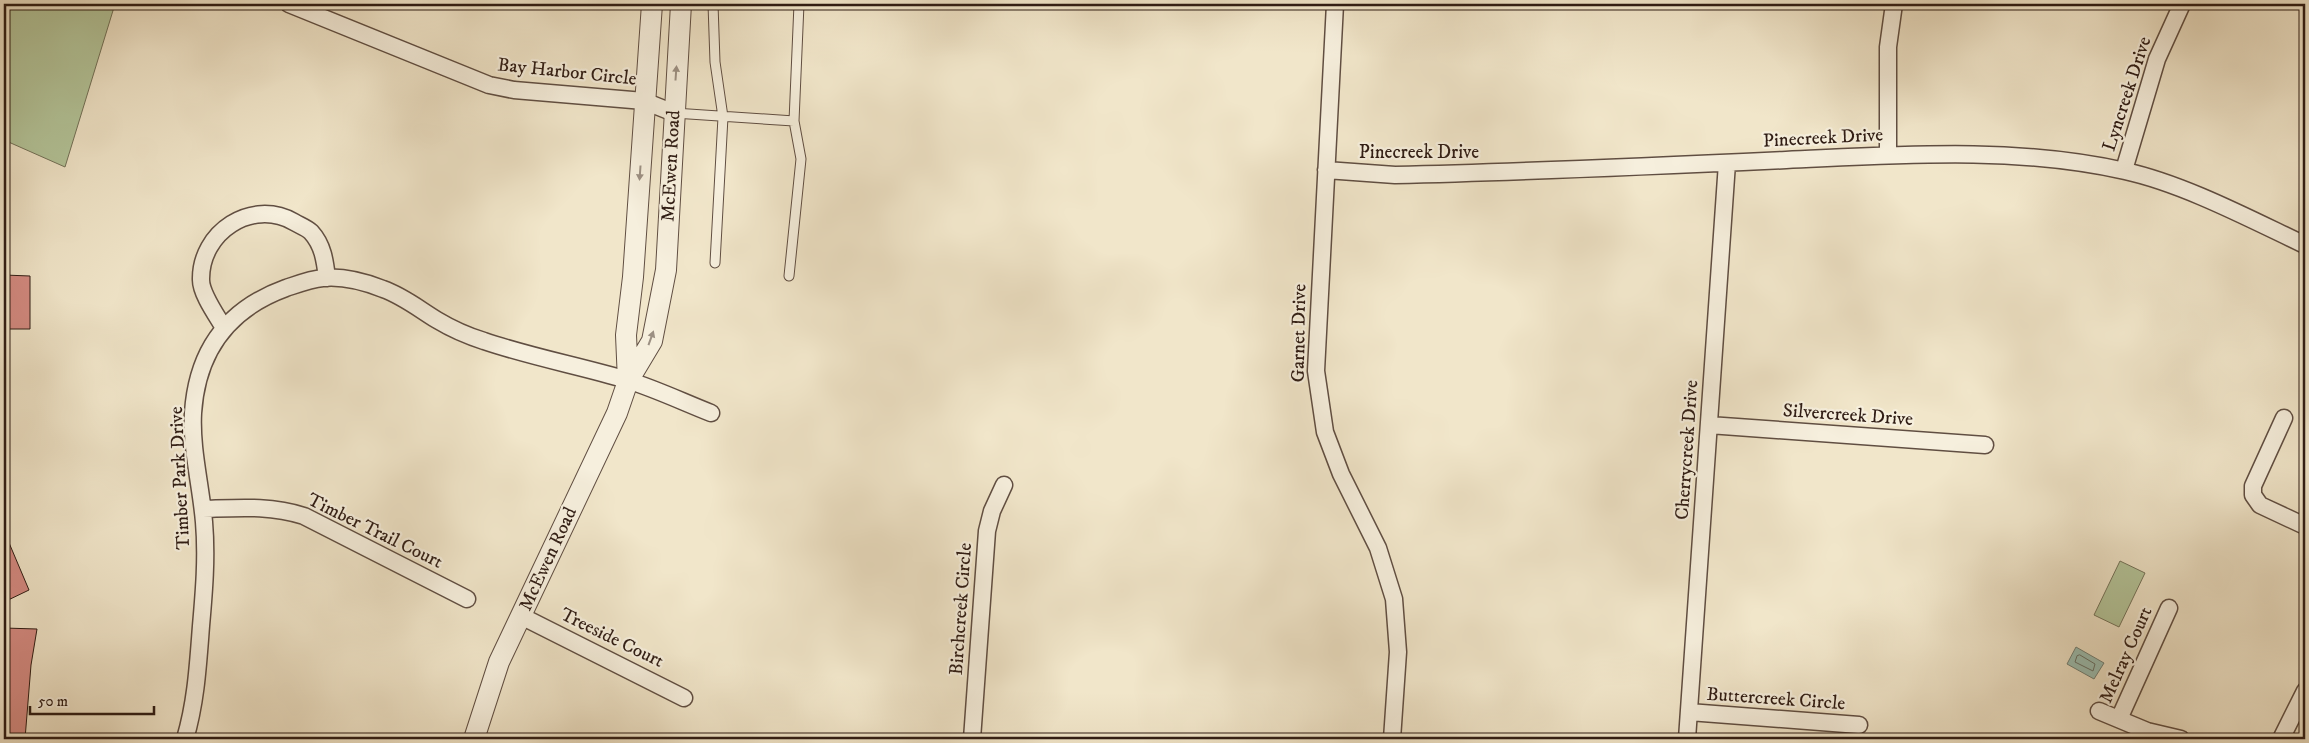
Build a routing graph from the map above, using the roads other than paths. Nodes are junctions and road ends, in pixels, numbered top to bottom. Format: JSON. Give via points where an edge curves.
{"nodes":[{"id":1,"x":289,"y":4,"type":"edge"},
{"id":2,"x":652,"y":4,"type":"edge"},
{"id":3,"x":681,"y":4,"type":"edge"},
{"id":4,"x":713,"y":4,"type":"edge"},
{"id":5,"x":799,"y":4,"type":"edge"},
{"id":6,"x":1335,"y":4,"type":"edge"},
{"id":7,"x":1894,"y":4,"type":"edge"},
{"id":8,"x":2182,"y":4,"type":"edge"},
{"id":9,"x":644,"y":101,"type":"junction"},
{"id":10,"x":674,"y":113,"type":"junction"},
{"id":11,"x":723,"y":117,"type":"junction"},
{"id":12,"x":794,"y":121,"type":"junction"},
{"id":13,"x":1888,"y":154,"type":"junction"},
{"id":14,"x":1727,"y":163,"type":"junction"},
{"id":15,"x":1326,"y":170,"type":"junction"},
{"id":16,"x":2124,"y":170,"type":"junction"},
{"id":17,"x":2305,"y":245,"type":"edge"},
{"id":18,"x":715,"y":263,"type":"dead end"},
{"id":19,"x":789,"y":276,"type":"dead end"},
{"id":20,"x":327,"y":278,"type":"junction"},
{"id":21,"x":224,"y":328,"type":"junction"},
{"id":22,"x":628,"y":381,"type":"junction"},
{"id":23,"x":711,"y":412,"type":"dead end"},
{"id":24,"x":2284,"y":418,"type":"dead end"},
{"id":25,"x":1708,"y":426,"type":"junction"},
{"id":26,"x":1986,"y":445,"type":"dead end"},
{"id":27,"x":1004,"y":485,"type":"dead end"},
{"id":28,"x":203,"y":509,"type":"junction"},
{"id":29,"x":2305,"y":526,"type":"edge"},
{"id":30,"x":466,"y":599,"type":"dead end"},
{"id":31,"x":2169,"y":608,"type":"dead end"},
{"id":32,"x":521,"y":616,"type":"junction"},
{"id":33,"x":684,"y":698,"type":"dead end"},
{"id":34,"x":2303,"y":701,"type":"edge"},
{"id":35,"x":2098,"y":711,"type":"dead end"},
{"id":36,"x":1689,"y":712,"type":"junction"},
{"id":37,"x":2119,"y":719,"type":"junction"},
{"id":38,"x":1859,"y":725,"type":"dead end"},
{"id":39,"x":185,"y":739,"type":"edge"},
{"id":40,"x":474,"y":739,"type":"edge"},
{"id":41,"x":972,"y":739,"type":"edge"},
{"id":42,"x":1392,"y":739,"type":"edge"},
{"id":43,"x":1687,"y":739,"type":"edge"},
{"id":44,"x":2181,"y":739,"type":"edge"},
{"id":45,"x":2281,"y":739,"type":"edge"}],
"edges":[{"from":1,"to":9,"type":"street","name":"Bay Harbor Circle","via":[[490,85]]},
{"from":2,"to":9,"type":"street","name":"McEwen Road"},
{"from":10,"to":3,"type":"street","name":"McEwen Road","one_way":true},
{"from":4,"to":11,"type":"lane","via":[[715,62]]},
{"from":5,"to":12,"type":"lane"},
{"from":6,"to":15,"type":"street","name":"Garnet Drive"},
{"from":7,"to":13,"type":"street","via":[[1888,47]]},
{"from":8,"to":16,"type":"street","name":"Lyncreek Drive","via":[[2156,59]]},
{"from":9,"to":10,"type":"street","name":"Bay Harbor Circle"},
{"from":9,"to":22,"type":"street","name":"McEwen Road","one_way":true,"via":[[633,277],[626,335]]},
{"from":10,"to":11,"type":"lane"},
{"from":22,"to":10,"type":"street","name":"McEwen Road","one_way":true,"via":[[652,340],[666,270]]},
{"from":11,"to":12,"type":"lane"},
{"from":11,"to":18,"type":"lane"},
{"from":12,"to":19,"type":"lane","via":[[802,159]]},
{"from":13,"to":14,"type":"street","name":"Pinecreek Drive"},
{"from":13,"to":16,"type":"street","name":"Pinecreek Drive","via":[[1981,153]]},
{"from":14,"to":15,"type":"street","name":"Pinecreek Drive","via":[[1395,175]]},
{"from":14,"to":25,"type":"street","name":"Cherrycreek Drive"},
{"from":15,"to":42,"type":"street","name":"Garnet Drive","via":[[1316,340],[1319,402],[1325,432],[1341,474],[1378,548],[1394,599],[1398,652]]},
{"from":16,"to":17,"type":"street","name":"Pinecreek Drive","via":[[2207,200]]},
{"from":20,"to":21,"type":"street","name":"Timber Park Drive","via":[[298,283],[275,292]]},
{"from":20,"to":21,"type":"street","via":[[323,253],[310,231],[283,216],[252,213],[223,228],[204,258],[201,282]]},
{"from":20,"to":22,"type":"street","name":"Timber Park Drive","via":[[357,281],[385,289],[453,328],[486,342]]},
{"from":21,"to":28,"type":"street","name":"Timber Park Drive","via":[[209,349],[202,367],[194,406],[194,438]]},
{"from":22,"to":23,"type":"street","name":"Timber Park Drive"},
{"from":22,"to":32,"type":"street","name":"McEwen Road","via":[[617,413]]},
{"from":24,"to":29,"type":"street","via":[[2253,486],[2253,495],[2260,505]]},
{"from":25,"to":26,"type":"street","name":"Silvercreek Drive"},
{"from":25,"to":36,"type":"street","name":"Cherrycreek Drive"},
{"from":27,"to":41,"type":"street","name":"Birchcreek Circle","via":[[987,531]]},
{"from":28,"to":30,"type":"street","name":"Timber Trail Court","via":[[262,507],[304,516]]},
{"from":28,"to":39,"type":"street","name":"Timber Park Drive","via":[[205,573],[196,692]]},
{"from":31,"to":37,"type":"street","name":"Melray Court"},
{"from":32,"to":33,"type":"street","name":"Treeside Court"},
{"from":32,"to":40,"type":"street","name":"McEwen Road","via":[[500,662]]},
{"from":34,"to":45,"type":"street"},
{"from":35,"to":37,"type":"street"},
{"from":36,"to":38,"type":"street","name":"Buttercreek Circle"},
{"from":36,"to":43,"type":"street","name":"Cherrycreek Drive"},
{"from":37,"to":44,"type":"street","via":[[2147,731]]}]}
